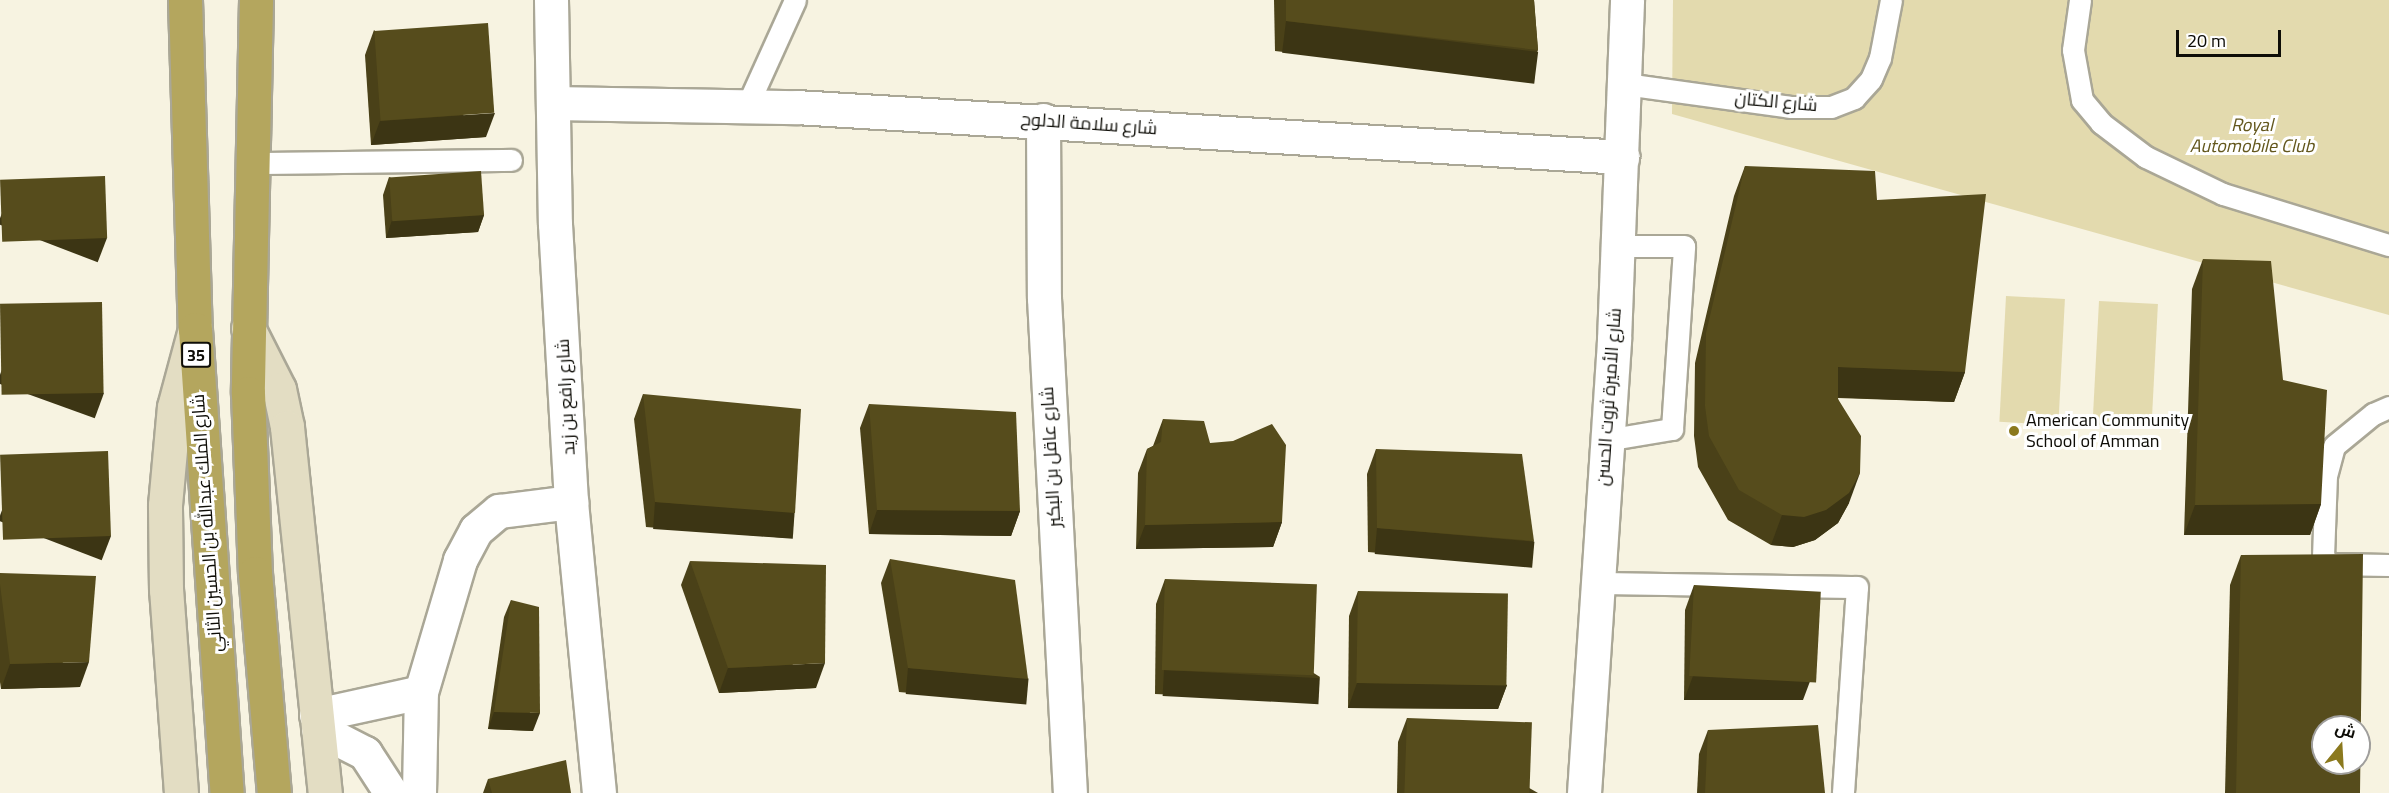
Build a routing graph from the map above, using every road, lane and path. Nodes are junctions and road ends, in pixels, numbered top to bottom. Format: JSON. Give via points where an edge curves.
{"nodes":[{"id":1,"x":185,"y":0,"type":"edge"},
{"id":2,"x":256,"y":0,"type":"edge"},
{"id":3,"x":551,"y":0,"type":"edge"},
{"id":4,"x":795,"y":0,"type":"edge"},
{"id":5,"x":1628,"y":0,"type":"edge"},
{"id":6,"x":1891,"y":0,"type":"edge"},
{"id":7,"x":2080,"y":0,"type":"edge"},
{"id":8,"x":1625,"y":84,"type":"junction"},
{"id":9,"x":555,"y":103,"type":"junction"},
{"id":10,"x":747,"y":106,"type":"junction"},
{"id":11,"x":1043,"y":120,"type":"junction"},
{"id":12,"x":1622,"y":157,"type":"junction"},
{"id":13,"x":511,"y":160,"type":"dead end"},
{"id":14,"x":254,"y":163,"type":"junction"},
{"id":15,"x":2389,"y":245,"type":"edge"},
{"id":16,"x":1618,"y":246,"type":"junction"},
{"id":17,"x":248,"y":328,"type":"junction"},
{"id":18,"x":195,"y":329,"type":"junction"},
{"id":19,"x":2389,"y":407,"type":"edge"},
{"id":20,"x":1606,"y":441,"type":"junction"},
{"id":21,"x":571,"y":502,"type":"junction"},
{"id":22,"x":2389,"y":565,"type":"edge"},
{"id":23,"x":1597,"y":583,"type":"junction"},
{"id":24,"x":421,"y":692,"type":"junction"},
{"id":25,"x":317,"y":722,"type":"junction"},
{"id":26,"x":182,"y":793,"type":"edge"},
{"id":27,"x":227,"y":793,"type":"edge"},
{"id":28,"x":274,"y":793,"type":"edge"},
{"id":29,"x":325,"y":793,"type":"edge"},
{"id":30,"x":391,"y":793,"type":"edge"},
{"id":31,"x":419,"y":793,"type":"edge"},
{"id":32,"x":598,"y":793,"type":"edge"},
{"id":33,"x":1070,"y":793,"type":"edge"},
{"id":34,"x":1584,"y":793,"type":"edge"},
{"id":35,"x":1843,"y":793,"type":"edge"}],
"edges":[{"from":1,"to":18,"type":"highway","name":"شارع الملك عبدالله بن الحسين الثاني","number":"35"},
{"from":2,"to":14,"type":"highway"},
{"from":3,"to":9,"type":"street","name":"شارع رافع بن زيد"},
{"from":4,"to":10,"type":"lane"},
{"from":5,"to":8,"type":"street","name":"شارع الأميرة ثروت الحسن"},
{"from":6,"to":8,"type":"lane","name":"شارع الكتان","via":[[1880,58],[1871,80],[1854,98],[1831,107],[1790,107]]},
{"from":7,"to":15,"type":"lane","via":[[2073,50],[2082,100],[2101,123],[2146,156],[2223,194]]},
{"from":8,"to":12,"type":"street","name":"شارع الأميرة ثروت الحسن"},
{"from":9,"to":10,"type":"street","name":"شارع سلامة الدلوح"},
{"from":9,"to":21,"type":"street","name":"شارع رافع بن زيد","via":[[555,224]]},
{"from":10,"to":11,"type":"street","name":"شارع سلامة الدلوح"},
{"from":11,"to":12,"type":"street","name":"شارع سلامة الدلوح"},
{"from":11,"to":33,"type":"street","name":"شارع عاقل بن البكير","via":[[1044,310]]},
{"from":12,"to":16,"type":"street","name":"شارع الأميرة ثروت الحسن"},
{"from":13,"to":14,"type":"lane"},
{"from":14,"to":17,"type":"highway"},
{"from":16,"to":20,"type":"street","name":"شارع الأميرة ثروت الحسن"},
{"from":16,"to":20,"type":"lane","via":[[1684,246],[1672,429]]},
{"from":17,"to":25,"type":"main road","via":[[279,389],[287,427]]},
{"from":17,"to":28,"type":"highway","via":[[255,573]]},
{"from":18,"to":26,"type":"main road","via":[[174,407],[165,505],[166,590]]},
{"from":18,"to":27,"type":"highway","name":"شارع الملك عبدالله بن الحسين الثاني","number":"35"},
{"from":19,"to":22,"type":"lane","via":[[2373,414],[2334,446],[2326,475],[2323,557],[2330,564]]},
{"from":20,"to":23,"type":"street","name":"شارع الأميرة ثروت الحسن"},
{"from":21,"to":24,"type":"street","via":[[499,510],[476,530],[460,560]]},
{"from":21,"to":32,"type":"street","name":"شارع رافع بن زيد"},
{"from":23,"to":34,"type":"street","name":"شارع الأميرة ثروت الحسن"},
{"from":23,"to":35,"type":"lane","via":[[1857,586]]},
{"from":24,"to":25,"type":"street"},
{"from":24,"to":31,"type":"street"},
{"from":25,"to":29,"type":"main road"},
{"from":25,"to":30,"type":"street","via":[[364,753]]}]}
